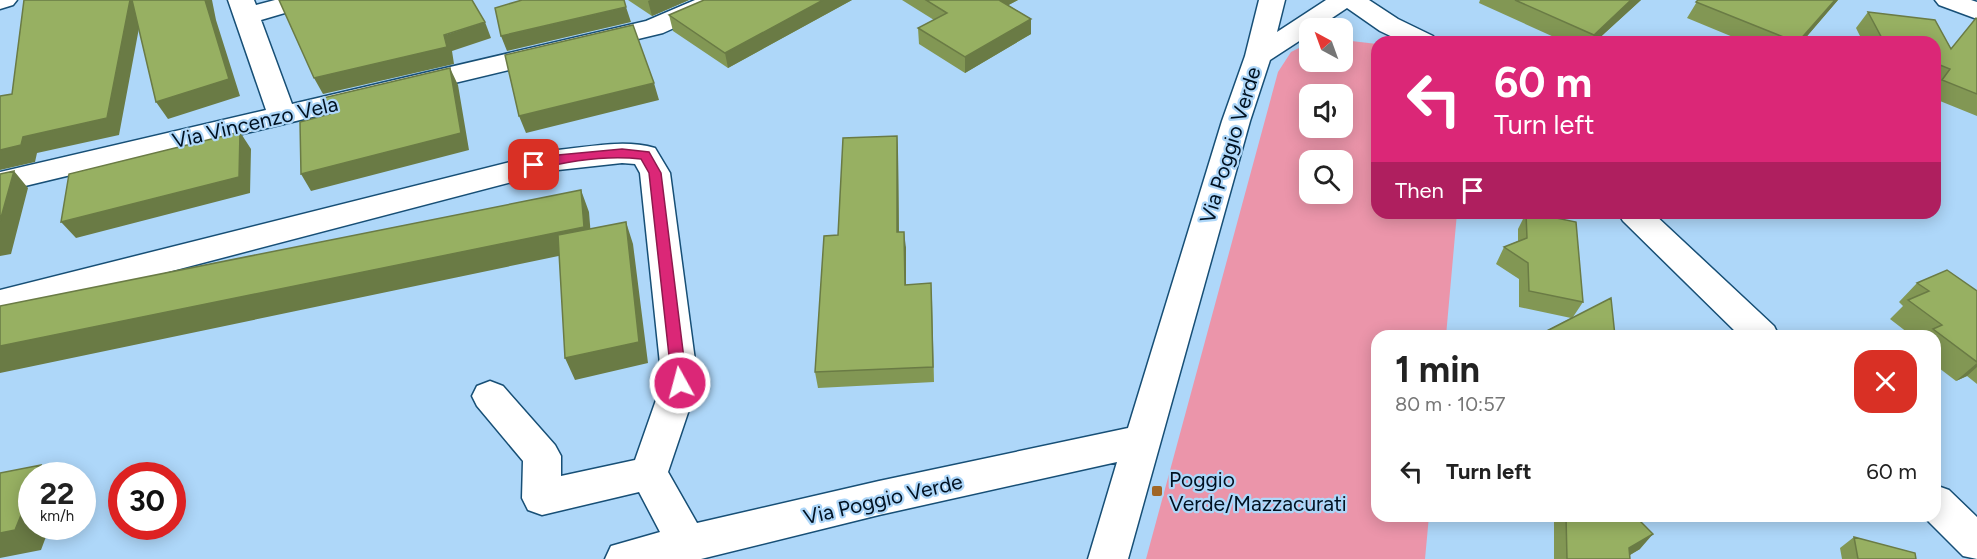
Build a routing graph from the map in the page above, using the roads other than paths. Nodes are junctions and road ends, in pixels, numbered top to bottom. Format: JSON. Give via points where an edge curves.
{"nodes":[{"id":1,"x":303,"y":0,"type":"edge"},
{"id":2,"x":716,"y":0,"type":"edge"},
{"id":3,"x":1272,"y":0,"type":"edge"},
{"id":4,"x":1343,"y":0,"type":"edge"},
{"id":5,"x":1352,"y":0,"type":"edge"},
{"id":6,"x":1391,"y":0,"type":"edge"},
{"id":7,"x":1948,"y":0,"type":"edge"},
{"id":8,"x":244,"y":8,"type":"edge"},
{"id":9,"x":1977,"y":11,"type":"edge"},
{"id":10,"x":1412,"y":36,"type":"edge"},
{"id":11,"x":1418,"y":36,"type":"edge"},
{"id":12,"x":1258,"y":56,"type":"junction"},
{"id":13,"x":282,"y":116,"type":"junction"},
{"id":14,"x":0,"y":182,"type":"edge"},
{"id":15,"x":1640,"y":219,"type":"edge"},
{"id":16,"x":0,"y":303,"type":"edge"},
{"id":17,"x":1756,"y":330,"type":"edge"},
{"id":18,"x":490,"y":396,"type":"dead end"},
{"id":19,"x":1142,"y":441,"type":"junction"},
{"id":20,"x":649,"y":473,"type":"junction"},
{"id":21,"x":1941,"y":508,"type":"edge"},
{"id":22,"x":1977,"y":543,"type":"edge"},
{"id":23,"x":687,"y":544,"type":"junction"},
{"id":24,"x":625,"y":559,"type":"edge"},
{"id":25,"x":1108,"y":559,"type":"edge"}],
"edges":[{"from":1,"to":8,"type":"street"},
{"from":2,"to":13,"type":"street","name":"Via Vincenzo Vela","via":[[654,27]]},
{"from":3,"to":12,"type":"street","name":"Via Poggio Verde"},
{"from":4,"to":12,"type":"street","name":"Via Poggio Verde"},
{"from":5,"to":10,"type":"street"},
{"from":6,"to":11,"type":"street","via":[[1396,12]]},
{"from":7,"to":9,"type":"street"},
{"from":8,"to":13,"type":"street"},
{"from":12,"to":19,"type":"street","name":"Via Poggio Verde"},
{"from":13,"to":14,"type":"street","name":"Via Vincenzo Vela"},
{"from":15,"to":17,"type":"street"},
{"from":16,"to":20,"type":"street","via":[[558,159],[622,153],[645,155],[655,173],[680,383]]},
{"from":18,"to":20,"type":"street","via":[[542,456],[542,498]]},
{"from":19,"to":23,"type":"street","name":"Via Poggio Verde"},
{"from":19,"to":25,"type":"street","name":"Via Poggio Verde"},
{"from":20,"to":23,"type":"street"},
{"from":21,"to":22,"type":"street"},
{"from":23,"to":24,"type":"street","name":"Via Poggio Verde"}]}
